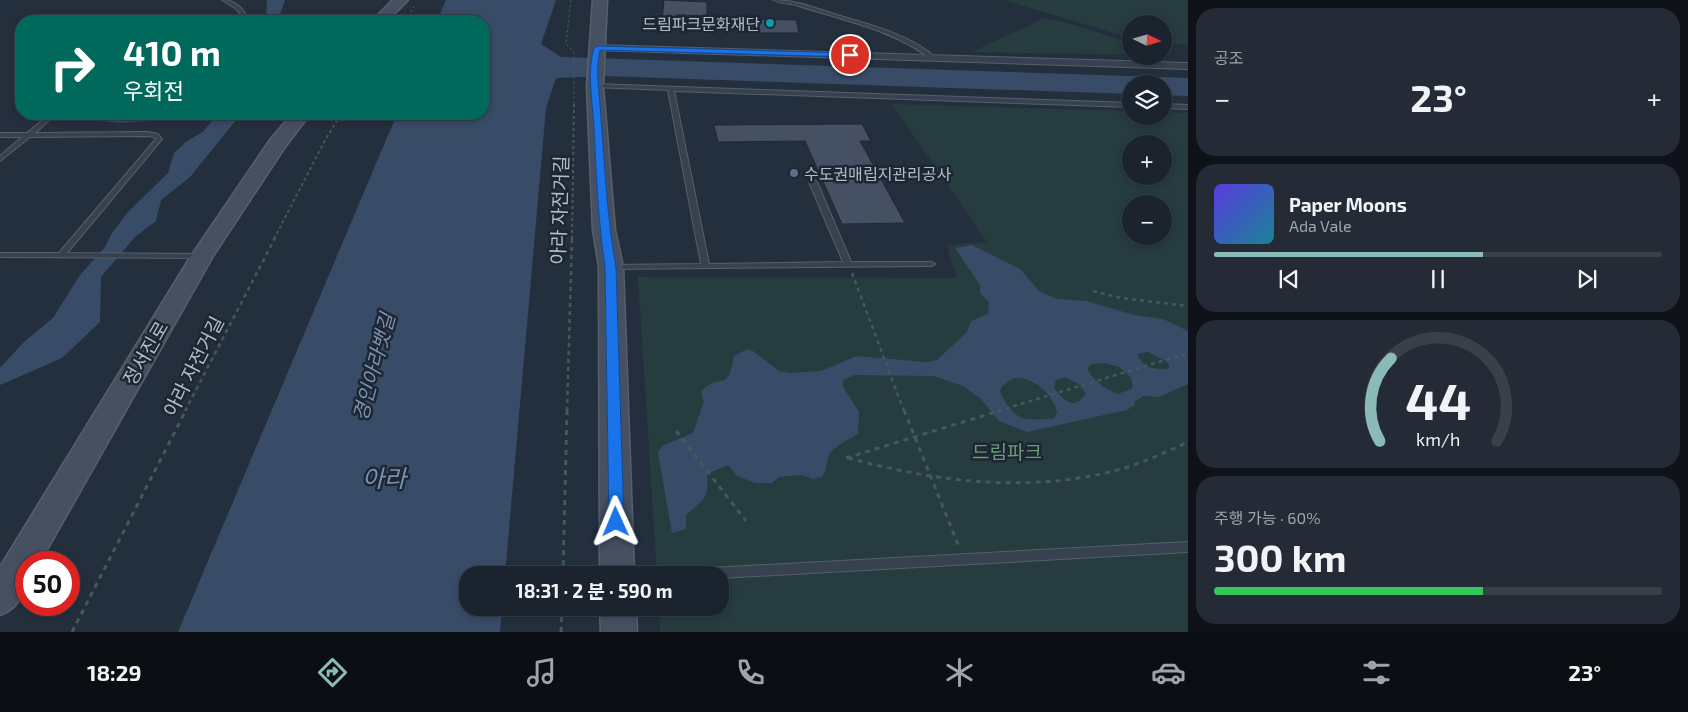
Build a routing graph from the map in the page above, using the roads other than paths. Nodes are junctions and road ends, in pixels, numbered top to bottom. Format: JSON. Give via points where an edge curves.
{"nodes":[{"id":1,"x":224,"y":0,"type":"edge"},
{"id":2,"x":401,"y":0,"type":"edge"},
{"id":3,"x":600,"y":0,"type":"edge"},
{"id":4,"x":775,"y":0,"type":"edge"},
{"id":5,"x":245,"y":15,"type":"edge"},
{"id":6,"x":385,"y":15,"type":"edge"},
{"id":7,"x":933,"y":58,"type":"junction"},
{"id":8,"x":1188,"y":66,"type":"edge"},
{"id":9,"x":591,"y":71,"type":"junction"},
{"id":10,"x":671,"y":89,"type":"junction"},
{"id":11,"x":1122,"y":105,"type":"edge"},
{"id":12,"x":1172,"y":106,"type":"edge"},
{"id":13,"x":1188,"y":107,"type":"edge"},
{"id":14,"x":45,"y":120,"type":"edge"},
{"id":15,"x":296,"y":120,"type":"edge"},
{"id":16,"x":0,"y":135,"type":"edge"},
{"id":17,"x":26,"y":135,"type":"junction"},
{"id":18,"x":0,"y":159,"type":"edge"},
{"id":19,"x":813,"y":182,"type":"dead end"},
{"id":20,"x":62,"y":254,"type":"junction"},
{"id":21,"x":0,"y":255,"type":"edge"},
{"id":22,"x":202,"y":256,"type":"junction"},
{"id":23,"x":931,"y":264,"type":"dead end"},
{"id":24,"x":848,"y":265,"type":"junction"},
{"id":25,"x":705,"y":266,"type":"junction"},
{"id":26,"x":610,"y":267,"type":"junction"},
{"id":27,"x":1188,"y":548,"type":"edge"},
{"id":28,"x":618,"y":566,"type":"edge"},
{"id":29,"x":729,"y":572,"type":"edge"},
{"id":30,"x":0,"y":598,"type":"edge"},
{"id":31,"x":618,"y":616,"type":"edge"},
{"id":32,"x":619,"y":632,"type":"edge"}],
"edges":[{"from":1,"to":5,"type":"lane"},
{"from":2,"to":6,"type":"main road"},
{"from":3,"to":9,"type":"main road"},
{"from":4,"to":7,"type":"lane","via":[[794,3],[909,41],[927,50]]},
{"from":7,"to":8,"type":"street"},
{"from":7,"to":9,"type":"street"},
{"from":9,"to":10,"type":"lane"},
{"from":9,"to":26,"type":"main road"},
{"from":10,"to":11,"type":"lane"},
{"from":10,"to":25,"type":"lane"},
{"from":12,"to":13,"type":"lane"},
{"from":14,"to":17,"type":"lane"},
{"from":15,"to":22,"type":"main road","name":"정서진로"},
{"from":16,"to":17,"type":"lane"},
{"from":17,"to":18,"type":"lane"},
{"from":17,"to":20,"type":"lane","via":[[147,134],[159,140]]},
{"from":19,"to":24,"type":"lane"},
{"from":20,"to":21,"type":"lane"},
{"from":20,"to":22,"type":"lane"},
{"from":22,"to":30,"type":"main road","name":"정서진로"},
{"from":23,"to":24,"type":"lane"},
{"from":24,"to":25,"type":"lane"},
{"from":25,"to":26,"type":"lane"},
{"from":26,"to":28,"type":"main road"},
{"from":27,"to":29,"type":"lane"},
{"from":31,"to":32,"type":"main road"}]}
